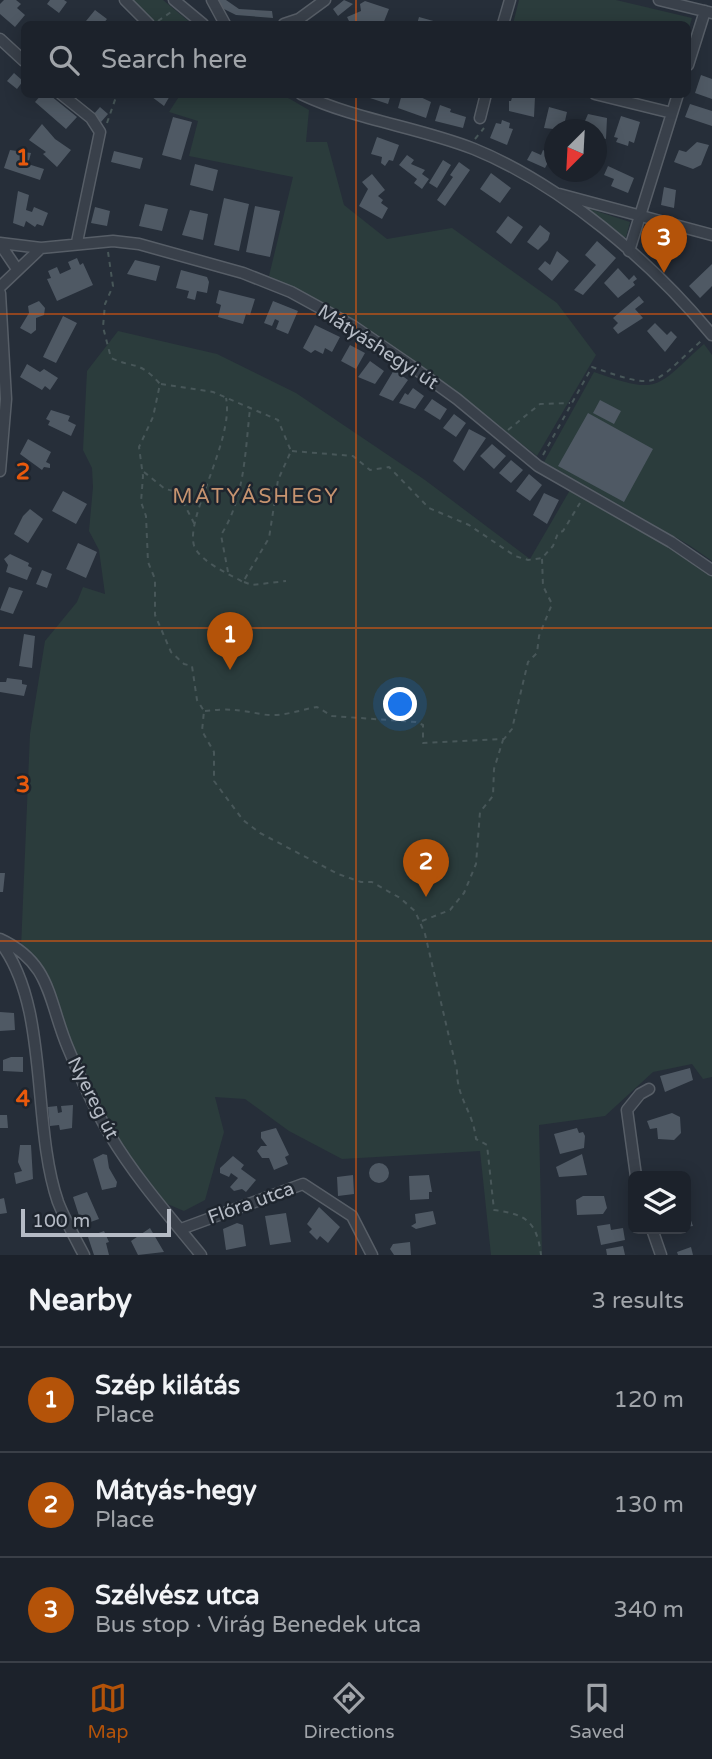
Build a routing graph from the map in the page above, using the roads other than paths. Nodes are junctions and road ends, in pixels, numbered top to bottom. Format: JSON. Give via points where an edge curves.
{"nodes":[{"id":1,"x":125,"y":0,"type":"edge"},
{"id":2,"x":212,"y":0,"type":"edge"},
{"id":3,"x":325,"y":0,"type":"edge"},
{"id":4,"x":510,"y":0,"type":"edge"},
{"id":5,"x":659,"y":0,"type":"edge"},
{"id":6,"x":177,"y":3,"type":"edge"},
{"id":7,"x":708,"y":12,"type":"edge"},
{"id":8,"x":148,"y":21,"type":"edge"},
{"id":9,"x":199,"y":21,"type":"edge"},
{"id":10,"x":223,"y":21,"type":"edge"},
{"id":11,"x":293,"y":21,"type":"edge"},
{"id":12,"x":504,"y":21,"type":"edge"},
{"id":13,"x":0,"y":39,"type":"edge"},
{"id":14,"x":691,"y":57,"type":"edge"},
{"id":15,"x":21,"y":58,"type":"edge"},
{"id":16,"x":66,"y":98,"type":"edge"},
{"id":17,"x":313,"y":98,"type":"edge"},
{"id":18,"x":485,"y":98,"type":"edge"},
{"id":19,"x":611,"y":98,"type":"edge"},
{"id":20,"x":677,"y":98,"type":"edge"},
{"id":21,"x":672,"y":113,"type":"junction"},
{"id":22,"x":480,"y":118,"type":"dead end"},
{"id":23,"x":554,"y":192,"type":"junction"},
{"id":24,"x":639,"y":215,"type":"junction"},
{"id":25,"x":712,"y":235,"type":"edge"},
{"id":26,"x":77,"y":242,"type":"junction"},
{"id":27,"x":0,"y":244,"type":"edge"},
{"id":28,"x":41,"y":248,"type":"junction"},
{"id":29,"x":629,"y":251,"type":"junction"},
{"id":30,"x":17,"y":269,"type":"junction"},
{"id":31,"x":0,"y":287,"type":"edge"},
{"id":32,"x":0,"y":293,"type":"edge"},
{"id":33,"x":711,"y":334,"type":"edge"},
{"id":34,"x":0,"y":471,"type":"edge"},
{"id":35,"x":712,"y":570,"type":"edge"},
{"id":36,"x":0,"y":941,"type":"edge"},
{"id":37,"x":649,"y":1089,"type":"dead end"},
{"id":38,"x":635,"y":1171,"type":"edge"},
{"id":39,"x":181,"y":1229,"type":"junction"},
{"id":40,"x":654,"y":1234,"type":"edge"},
{"id":41,"x":84,"y":1255,"type":"edge"},
{"id":42,"x":201,"y":1255,"type":"edge"},
{"id":43,"x":372,"y":1255,"type":"edge"},
{"id":44,"x":661,"y":1255,"type":"edge"}],
"edges":[{"from":1,"to":8,"type":"street"},
{"from":2,"to":10,"type":"street"},
{"from":3,"to":11,"type":"street"},
{"from":4,"to":12,"type":"street"},
{"from":5,"to":7,"type":"street"},
{"from":6,"to":9,"type":"street"},
{"from":7,"to":14,"type":"street"},
{"from":13,"to":15,"type":"street"},
{"from":16,"to":26,"type":"street","via":[[91,118],[100,132]]},
{"from":17,"to":23,"type":"street","via":[[472,149]]},
{"from":18,"to":22,"type":"street"},
{"from":19,"to":21,"type":"street"},
{"from":20,"to":21,"type":"street"},
{"from":21,"to":24,"type":"street"},
{"from":23,"to":24,"type":"street"},
{"from":23,"to":29,"type":"street"},
{"from":24,"to":25,"type":"street"},
{"from":24,"to":29,"type":"street"},
{"from":26,"to":28,"type":"street","name":"Mátyáshegyi út"},
{"from":26,"to":35,"type":"street","name":"Mátyáshegyi út","via":[[139,244],[243,273],[291,292],[353,326],[457,399],[538,466]]},
{"from":27,"to":28,"type":"street","name":"Mátyáshegyi út"},
{"from":27,"to":30,"type":"street","name":"Mátyáshegyi út"},
{"from":28,"to":30,"type":"street"},
{"from":29,"to":33,"type":"street"},
{"from":30,"to":31,"type":"street"},
{"from":32,"to":34,"type":"street","via":[[6,399]]},
{"from":36,"to":39,"type":"street","name":"Nyereg út","via":[[21,948],[36,964],[67,1047],[108,1132]]},
{"from":36,"to":41,"type":"street","via":[[27,993],[40,1104],[58,1200]]},
{"from":37,"to":38,"type":"street","via":[[627,1110]]},
{"from":39,"to":42,"type":"street","name":"Nyereg út"},
{"from":39,"to":43,"type":"street","name":"Flóra utca","via":[[303,1184],[352,1216]]},
{"from":40,"to":44,"type":"street"}]}
